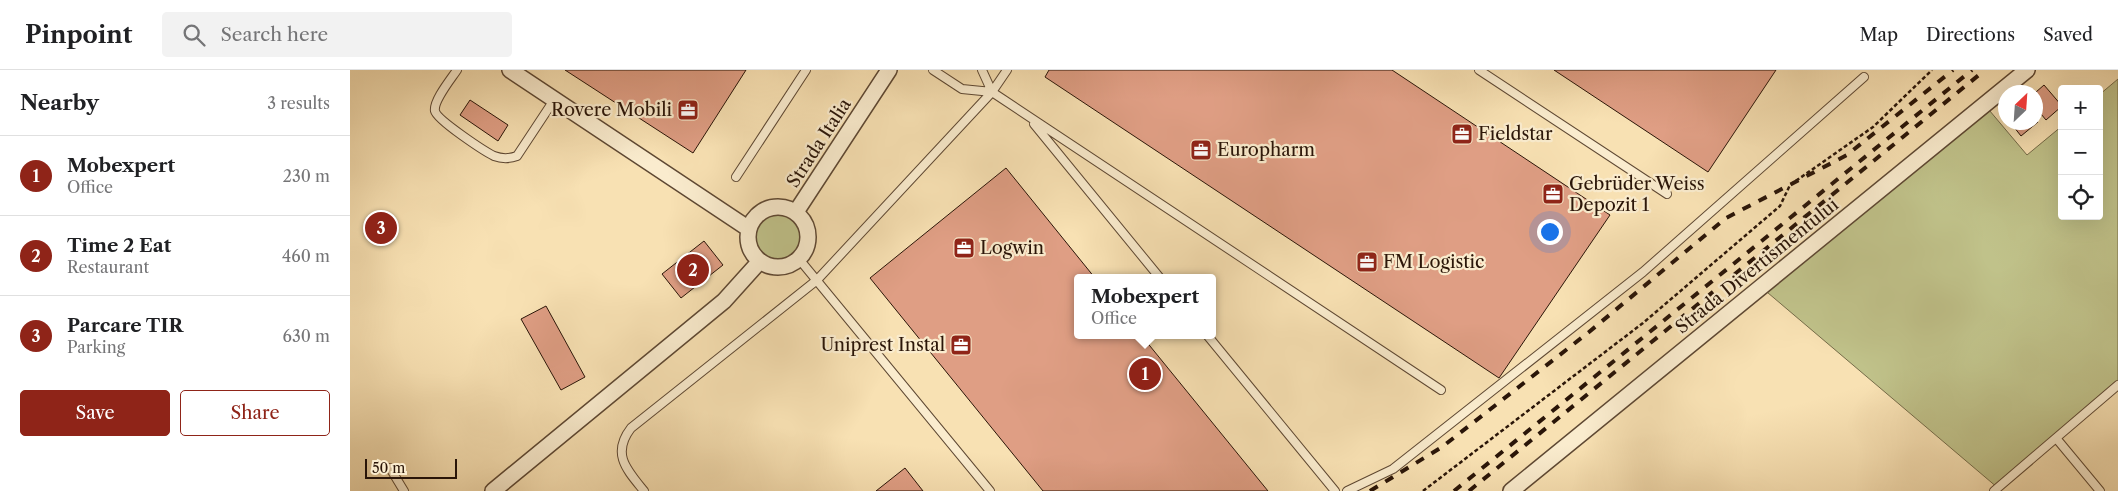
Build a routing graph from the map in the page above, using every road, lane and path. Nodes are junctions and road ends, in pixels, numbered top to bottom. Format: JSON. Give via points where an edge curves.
{"nodes":[{"id":1,"x":457,"y":70,"type":"edge"},
{"id":2,"x":510,"y":70,"type":"edge"},
{"id":3,"x":806,"y":70,"type":"edge"},
{"id":4,"x":889,"y":70,"type":"edge"},
{"id":5,"x":933,"y":70,"type":"edge"},
{"id":6,"x":982,"y":70,"type":"edge"},
{"id":7,"x":1007,"y":70,"type":"edge"},
{"id":8,"x":1479,"y":70,"type":"edge"},
{"id":9,"x":1932,"y":70,"type":"edge"},
{"id":10,"x":2027,"y":70,"type":"edge"},
{"id":11,"x":1864,"y":77,"type":"dead end"},
{"id":12,"x":992,"y":92,"type":"junction"},
{"id":13,"x":554,"y":100,"type":"junction"},
{"id":14,"x":1028,"y":116,"type":"junction"},
{"id":15,"x":736,"y":177,"type":"dead end"},
{"id":16,"x":1667,"y":194,"type":"dead end"},
{"id":17,"x":796,"y":212,"type":"junction"},
{"id":18,"x":749,"y":229,"type":"junction"},
{"id":19,"x":799,"y":259,"type":"junction"},
{"id":20,"x":760,"y":261,"type":"junction"},
{"id":21,"x":1157,"y":274,"type":"edge"},
{"id":22,"x":817,"y":280,"type":"junction"},
{"id":23,"x":1210,"y":339,"type":"edge"},
{"id":24,"x":2118,"y":385,"type":"edge"},
{"id":25,"x":1441,"y":390,"type":"dead end"},
{"id":26,"x":2056,"y":438,"type":"junction"},
{"id":27,"x":390,"y":468,"type":"dead end"},
{"id":28,"x":404,"y":491,"type":"edge"},
{"id":29,"x":493,"y":491,"type":"edge"},
{"id":30,"x":644,"y":491,"type":"edge"},
{"id":31,"x":990,"y":491,"type":"edge"},
{"id":32,"x":1335,"y":491,"type":"edge"},
{"id":33,"x":1347,"y":491,"type":"edge"},
{"id":34,"x":1423,"y":491,"type":"edge"},
{"id":35,"x":1511,"y":491,"type":"edge"},
{"id":36,"x":1994,"y":491,"type":"edge"},
{"id":37,"x":2100,"y":491,"type":"edge"}],
"edges":[{"from":1,"to":13,"type":"lane","via":[[436,103],[435,111],[440,120],[494,156],[507,159],[517,156]]},
{"from":2,"to":13,"type":"street"},
{"from":3,"to":15,"type":"lane"},
{"from":4,"to":17,"type":"street","name":"Strada Italia"},
{"from":5,"to":12,"type":"lane","via":[[962,90]]},
{"from":6,"to":12,"type":"lane"},
{"from":7,"to":12,"type":"lane"},
{"from":8,"to":16,"type":"lane"},
{"from":9,"to":34,"type":"path","via":[[1873,127],[1790,185],[1780,206],[1643,323]]},
{"from":10,"to":35,"type":"street","name":"Strada Divertismentului"},
{"from":11,"to":33,"type":"lane","via":[[1643,272],[1393,469]]},
{"from":12,"to":14,"type":"lane"},
{"from":12,"to":22,"type":"lane"},
{"from":13,"to":18,"type":"street"},
{"from":14,"to":21,"type":"lane"},
{"from":14,"to":25,"type":"lane"},
{"from":17,"to":18,"type":"street","via":[[772,207],[757,215]]},
{"from":17,"to":19,"type":"street","via":[[808,234],[808,243]]},
{"from":18,"to":20,"type":"street","via":[[750,246]]},
{"from":19,"to":20,"type":"street","via":[[784,266]]},
{"from":19,"to":22,"type":"lane"},
{"from":20,"to":29,"type":"street","via":[[724,301]]},
{"from":22,"to":30,"type":"lane","via":[[632,428],[624,440],[622,458]]},
{"from":22,"to":31,"type":"lane"},
{"from":23,"to":32,"type":"lane"},
{"from":24,"to":26,"type":"lane"},
{"from":26,"to":36,"type":"lane"},
{"from":26,"to":37,"type":"lane"},
{"from":27,"to":28,"type":"lane"}]}
